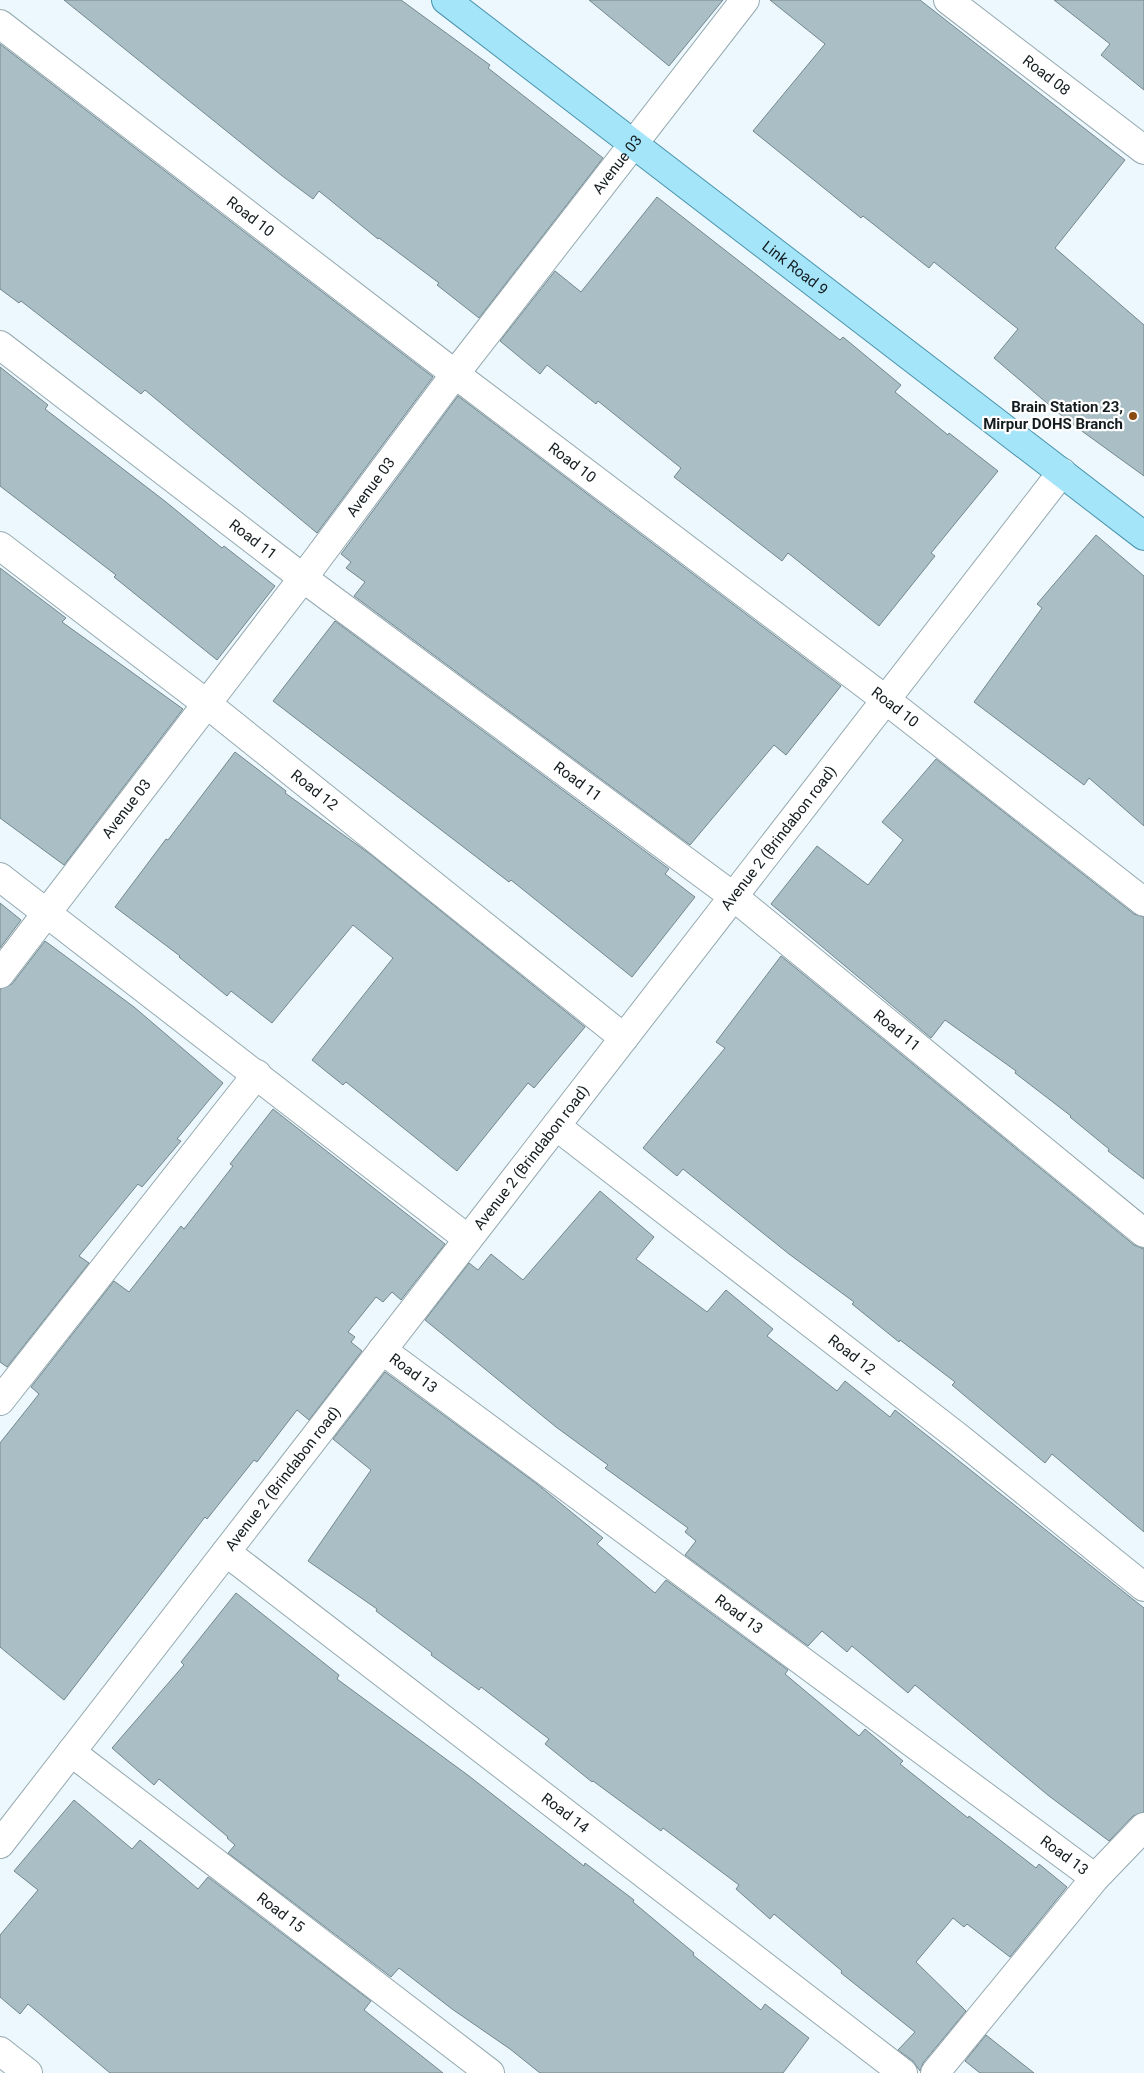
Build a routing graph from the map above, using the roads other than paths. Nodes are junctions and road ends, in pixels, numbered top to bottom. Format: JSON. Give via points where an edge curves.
{"nodes":[{"id":1,"x":446,"y":0,"type":"edge"},
{"id":2,"x":745,"y":0,"type":"edge"},
{"id":3,"x":948,"y":0,"type":"edge"},
{"id":4,"x":0,"y":24,"type":"edge"},
{"id":5,"x":634,"y":144,"type":"junction"},
{"id":6,"x":1144,"y":150,"type":"edge"},
{"id":7,"x":0,"y":345,"type":"edge"},
{"id":8,"x":455,"y":374,"type":"junction"},
{"id":9,"x":1062,"y":472,"type":"junction"},
{"id":10,"x":1144,"y":536,"type":"edge"},
{"id":11,"x":0,"y":546,"type":"edge"},
{"id":12,"x":303,"y":578,"type":"junction"},
{"id":13,"x":886,"y":700,"type":"junction"},
{"id":14,"x":207,"y":704,"type":"junction"},
{"id":15,"x":0,"y":877,"type":"edge"},
{"id":16,"x":734,"y":897,"type":"junction"},
{"id":17,"x":1144,"y":902,"type":"edge"},
{"id":18,"x":47,"y":913,"type":"junction"},
{"id":19,"x":0,"y":974,"type":"edge"},
{"id":20,"x":624,"y":1038,"type":"junction"},
{"id":21,"x":256,"y":1074,"type":"junction"},
{"id":22,"x":556,"y":1126,"type":"junction"},
{"id":23,"x":1144,"y":1233,"type":"edge"},
{"id":24,"x":468,"y":1239,"type":"junction"},
{"id":25,"x":382,"y":1350,"type":"junction"},
{"id":26,"x":0,"y":1401,"type":"edge"},
{"id":27,"x":226,"y":1552,"type":"junction"},
{"id":28,"x":1144,"y":1588,"type":"edge"},
{"id":29,"x":71,"y":1752,"type":"junction"},
{"id":30,"x":1144,"y":1827,"type":"edge"},
{"id":31,"x":0,"y":1844,"type":"edge"},
{"id":32,"x":1095,"y":1878,"type":"junction"},
{"id":33,"x":0,"y":2051,"type":"edge"},
{"id":34,"x":28,"y":2073,"type":"edge"},
{"id":35,"x":490,"y":2073,"type":"edge"},
{"id":36,"x":903,"y":2073,"type":"edge"},
{"id":37,"x":935,"y":2073,"type":"edge"}],
"edges":[{"from":1,"to":5,"type":"main road","name":"Link Road 9"},
{"from":2,"to":5,"type":"street","name":"Avenue 03"},
{"from":3,"to":6,"type":"street","name":"Road 08"},
{"from":4,"to":8,"type":"street","name":"Road 10"},
{"from":5,"to":8,"type":"street","name":"Avenue 03"},
{"from":5,"to":9,"type":"main road","name":"Link Road 9"},
{"from":7,"to":12,"type":"street","name":"Road 11"},
{"from":8,"to":12,"type":"street","name":"Avenue 03"},
{"from":8,"to":13,"type":"street","name":"Road 10"},
{"from":9,"to":10,"type":"main road","name":"Link Road 9"},
{"from":9,"to":13,"type":"street","name":"Avenue 2 (Brindabon road)"},
{"from":11,"to":14,"type":"street","name":"Road 12"},
{"from":12,"to":14,"type":"street","name":"Avenue 03"},
{"from":12,"to":16,"type":"street","name":"Road 11"},
{"from":13,"to":16,"type":"street","name":"Avenue 2 (Brindabon road)"},
{"from":13,"to":17,"type":"street","name":"Road 10"},
{"from":14,"to":18,"type":"street","name":"Avenue 03"},
{"from":14,"to":20,"type":"street","name":"Road 12"},
{"from":15,"to":18,"type":"street"},
{"from":16,"to":20,"type":"street","name":"Avenue 2 (Brindabon road)"},
{"from":16,"to":23,"type":"street","name":"Road 11"},
{"from":18,"to":19,"type":"street","name":"Avenue 03"},
{"from":18,"to":21,"type":"street"},
{"from":20,"to":22,"type":"street","name":"Avenue 2 (Brindabon road)"},
{"from":21,"to":24,"type":"street"},
{"from":21,"to":26,"type":"street"},
{"from":22,"to":24,"type":"street","name":"Avenue 2 (Brindabon road)"},
{"from":22,"to":28,"type":"street","name":"Road 12","via":[[958,1437]]},
{"from":24,"to":25,"type":"street","name":"Avenue 2 (Brindabon road)"},
{"from":25,"to":27,"type":"street","name":"Avenue 2 (Brindabon road)"},
{"from":25,"to":32,"type":"street","name":"Road 13"},
{"from":27,"to":29,"type":"street","name":"Avenue 2 (Brindabon road)"},
{"from":27,"to":36,"type":"street","name":"Road 14"},
{"from":29,"to":31,"type":"street","name":"Avenue 2 (Brindabon road)"},
{"from":29,"to":35,"type":"street","name":"Road 15"},
{"from":30,"to":32,"type":"street"},
{"from":32,"to":37,"type":"street"},
{"from":33,"to":34,"type":"street"}]}
